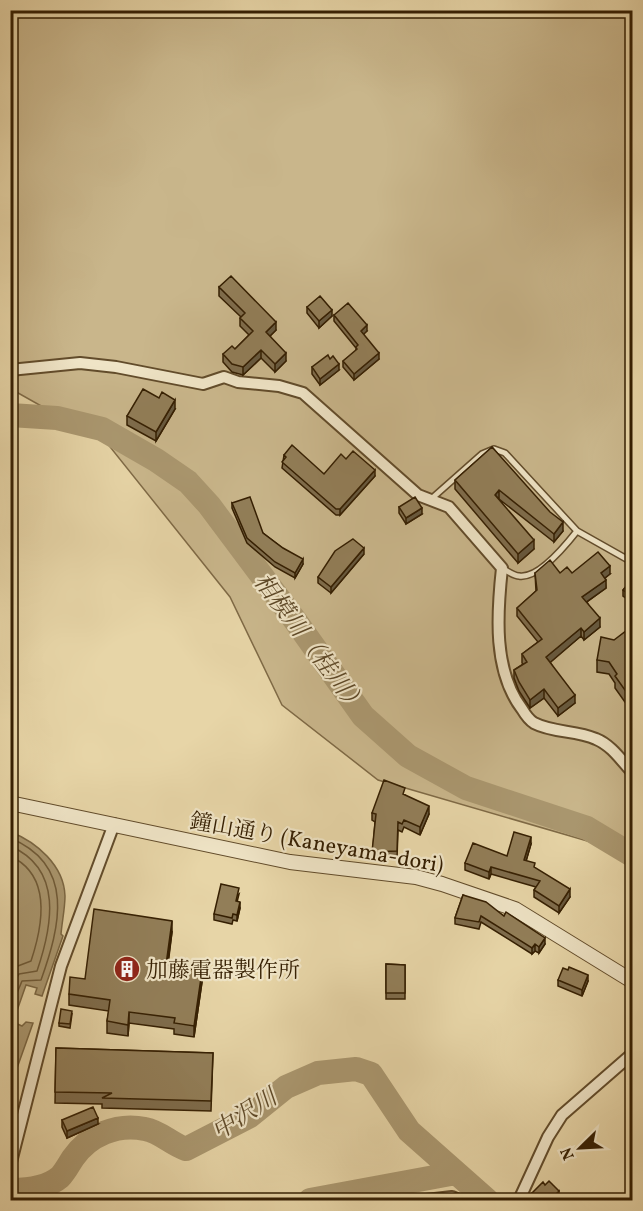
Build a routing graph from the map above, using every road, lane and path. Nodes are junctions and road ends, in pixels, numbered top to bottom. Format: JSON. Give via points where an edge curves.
{"nodes":[{"id":1,"x":10,"y":370,"type":"edge"},
{"id":2,"x":430,"y":500,"type":"junction"},
{"id":3,"x":577,"y":531,"type":"junction"},
{"id":4,"x":633,"y":562,"type":"edge"},
{"id":5,"x":502,"y":568,"type":"junction"},
{"id":6,"x":633,"y":772,"type":"edge"},
{"id":7,"x":10,"y":803,"type":"edge"},
{"id":8,"x":114,"y":824,"type":"junction"},
{"id":9,"x":633,"y":981,"type":"edge"},
{"id":10,"x":633,"y":1054,"type":"edge"},
{"id":11,"x":10,"y":1167,"type":"edge"},
{"id":12,"x":426,"y":1200,"type":"edge"},
{"id":13,"x":459,"y":1200,"type":"edge"},
{"id":14,"x":519,"y":1200,"type":"edge"}],
"edges":[{"from":1,"to":2,"type":"street","via":[[80,363],[203,384],[224,377],[303,393],[418,495]]},
{"from":2,"to":3,"type":"lane","via":[[482,454],[494,449],[505,453]]},
{"from":2,"to":5,"type":"street","via":[[449,507]]},
{"from":3,"to":4,"type":"lane"},
{"from":3,"to":5,"type":"lane","via":[[561,551],[532,574],[519,576]]},
{"from":5,"to":6,"type":"street","via":[[497,612],[511,695],[531,722],[554,731],[595,738]]},
{"from":7,"to":8,"type":"street","name":"鐘山通り (Kaneyama-dori)"},
{"from":8,"to":9,"type":"street","name":"鐘山通り (Kaneyama-dori)","via":[[290,862],[416,877],[442,884],[515,909]]},
{"from":8,"to":11,"type":"street","via":[[61,966]]},
{"from":10,"to":14,"type":"street","via":[[562,1115]]},
{"from":12,"to":13,"type":"street"}]}
